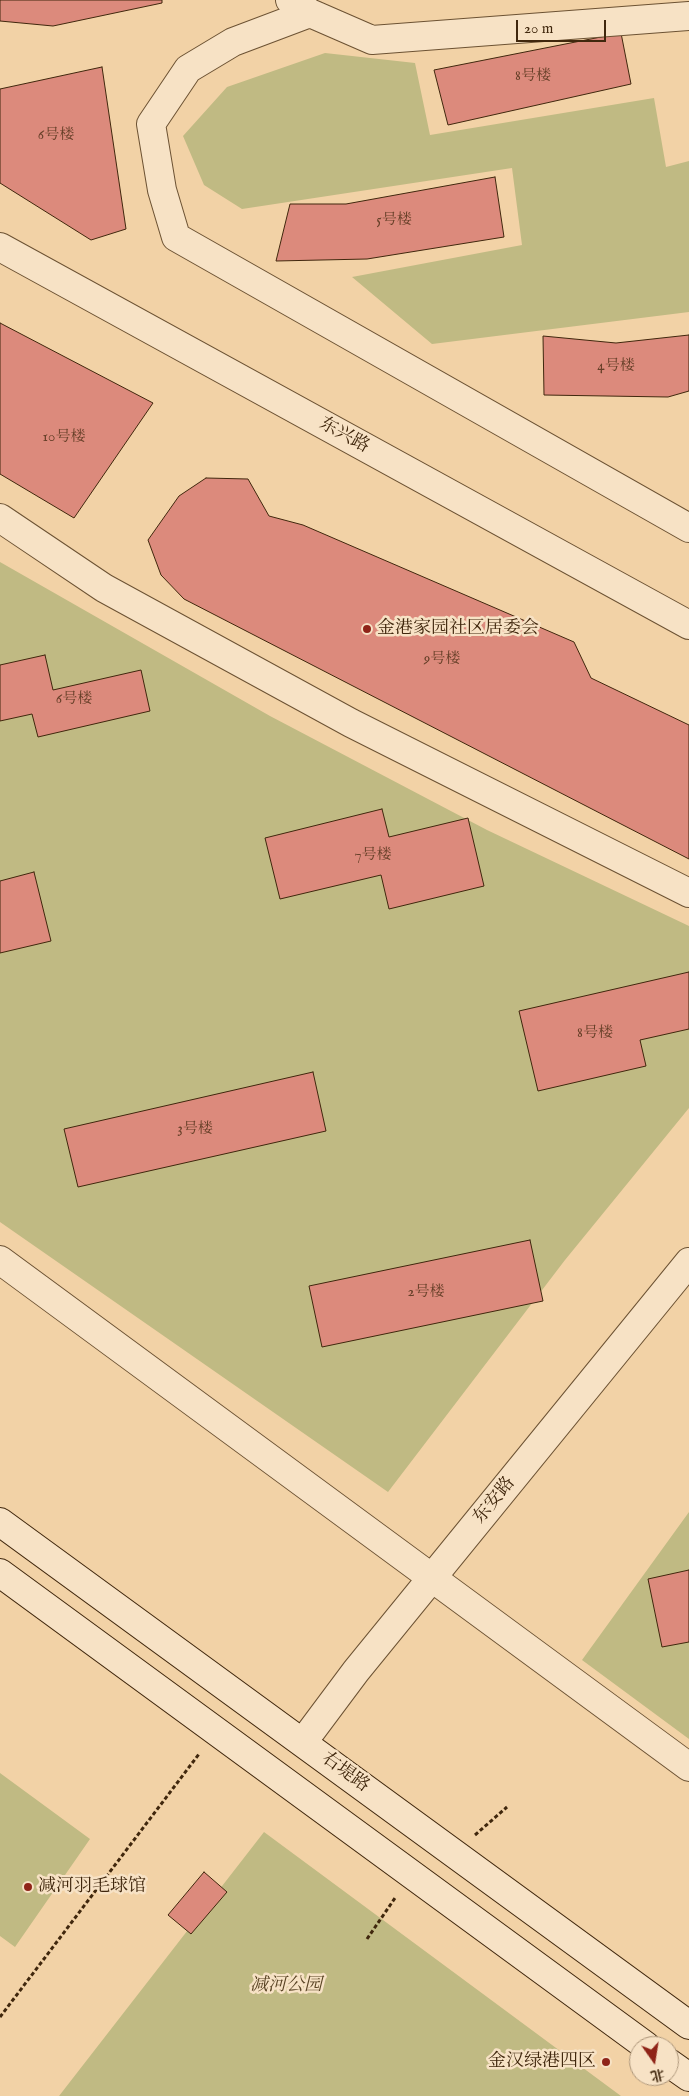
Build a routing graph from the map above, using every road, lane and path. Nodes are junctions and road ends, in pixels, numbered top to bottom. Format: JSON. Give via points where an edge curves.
{"nodes":[{"id":1,"x":300,"y":7,"type":"edge"},
{"id":2,"x":689,"y":16,"type":"edge"},
{"id":3,"x":0,"y":247,"type":"edge"},
{"id":4,"x":0,"y":518,"type":"edge"},
{"id":5,"x":689,"y":528,"type":"edge"},
{"id":6,"x":689,"y":625,"type":"edge"},
{"id":7,"x":689,"y":893,"type":"edge"},
{"id":8,"x":0,"y":1260,"type":"edge"},
{"id":9,"x":689,"y":1262,"type":"edge"},
{"id":10,"x":0,"y":1522,"type":"edge"},
{"id":11,"x":0,"y":1573,"type":"edge"},
{"id":12,"x":432,"y":1578,"type":"junction"},
{"id":13,"x":216,"y":1731,"type":"junction"},
{"id":14,"x":303,"y":1742,"type":"junction"},
{"id":15,"x":689,"y":1768,"type":"edge"},
{"id":16,"x":506,"y":1807,"type":"dead end"},
{"id":17,"x":455,"y":1854,"type":"junction"},
{"id":18,"x":412,"y":1874,"type":"junction"},
{"id":19,"x":367,"y":1939,"type":"dead end"},
{"id":20,"x":0,"y":2017,"type":"edge"},
{"id":21,"x":689,"y":2025,"type":"edge"},
{"id":22,"x":632,"y":2036,"type":"edge"}],
"edges":[{"from":1,"to":2,"type":"street","via":[[372,40]]},
{"from":1,"to":5,"type":"street","via":[[188,69],[151,124],[162,190],[176,237]]},
{"from":3,"to":6,"type":"street","name":"东兴路"},
{"from":4,"to":7,"type":"street","via":[[104,588],[351,723]]},
{"from":8,"to":12,"type":"street"},
{"from":9,"to":12,"type":"street","name":"东安路"},
{"from":10,"to":14,"type":"street","name":"右堤路"},
{"from":11,"to":13,"type":"street"},
{"from":12,"to":14,"type":"street","name":"东安路"},
{"from":12,"to":15,"type":"street"},
{"from":13,"to":18,"type":"street"},
{"from":13,"to":20,"type":"path"},
{"from":14,"to":17,"type":"street","name":"右堤路"},
{"from":16,"to":17,"type":"path"},
{"from":17,"to":21,"type":"street","name":"右堤路"},
{"from":18,"to":19,"type":"path"},
{"from":18,"to":22,"type":"street"}]}
